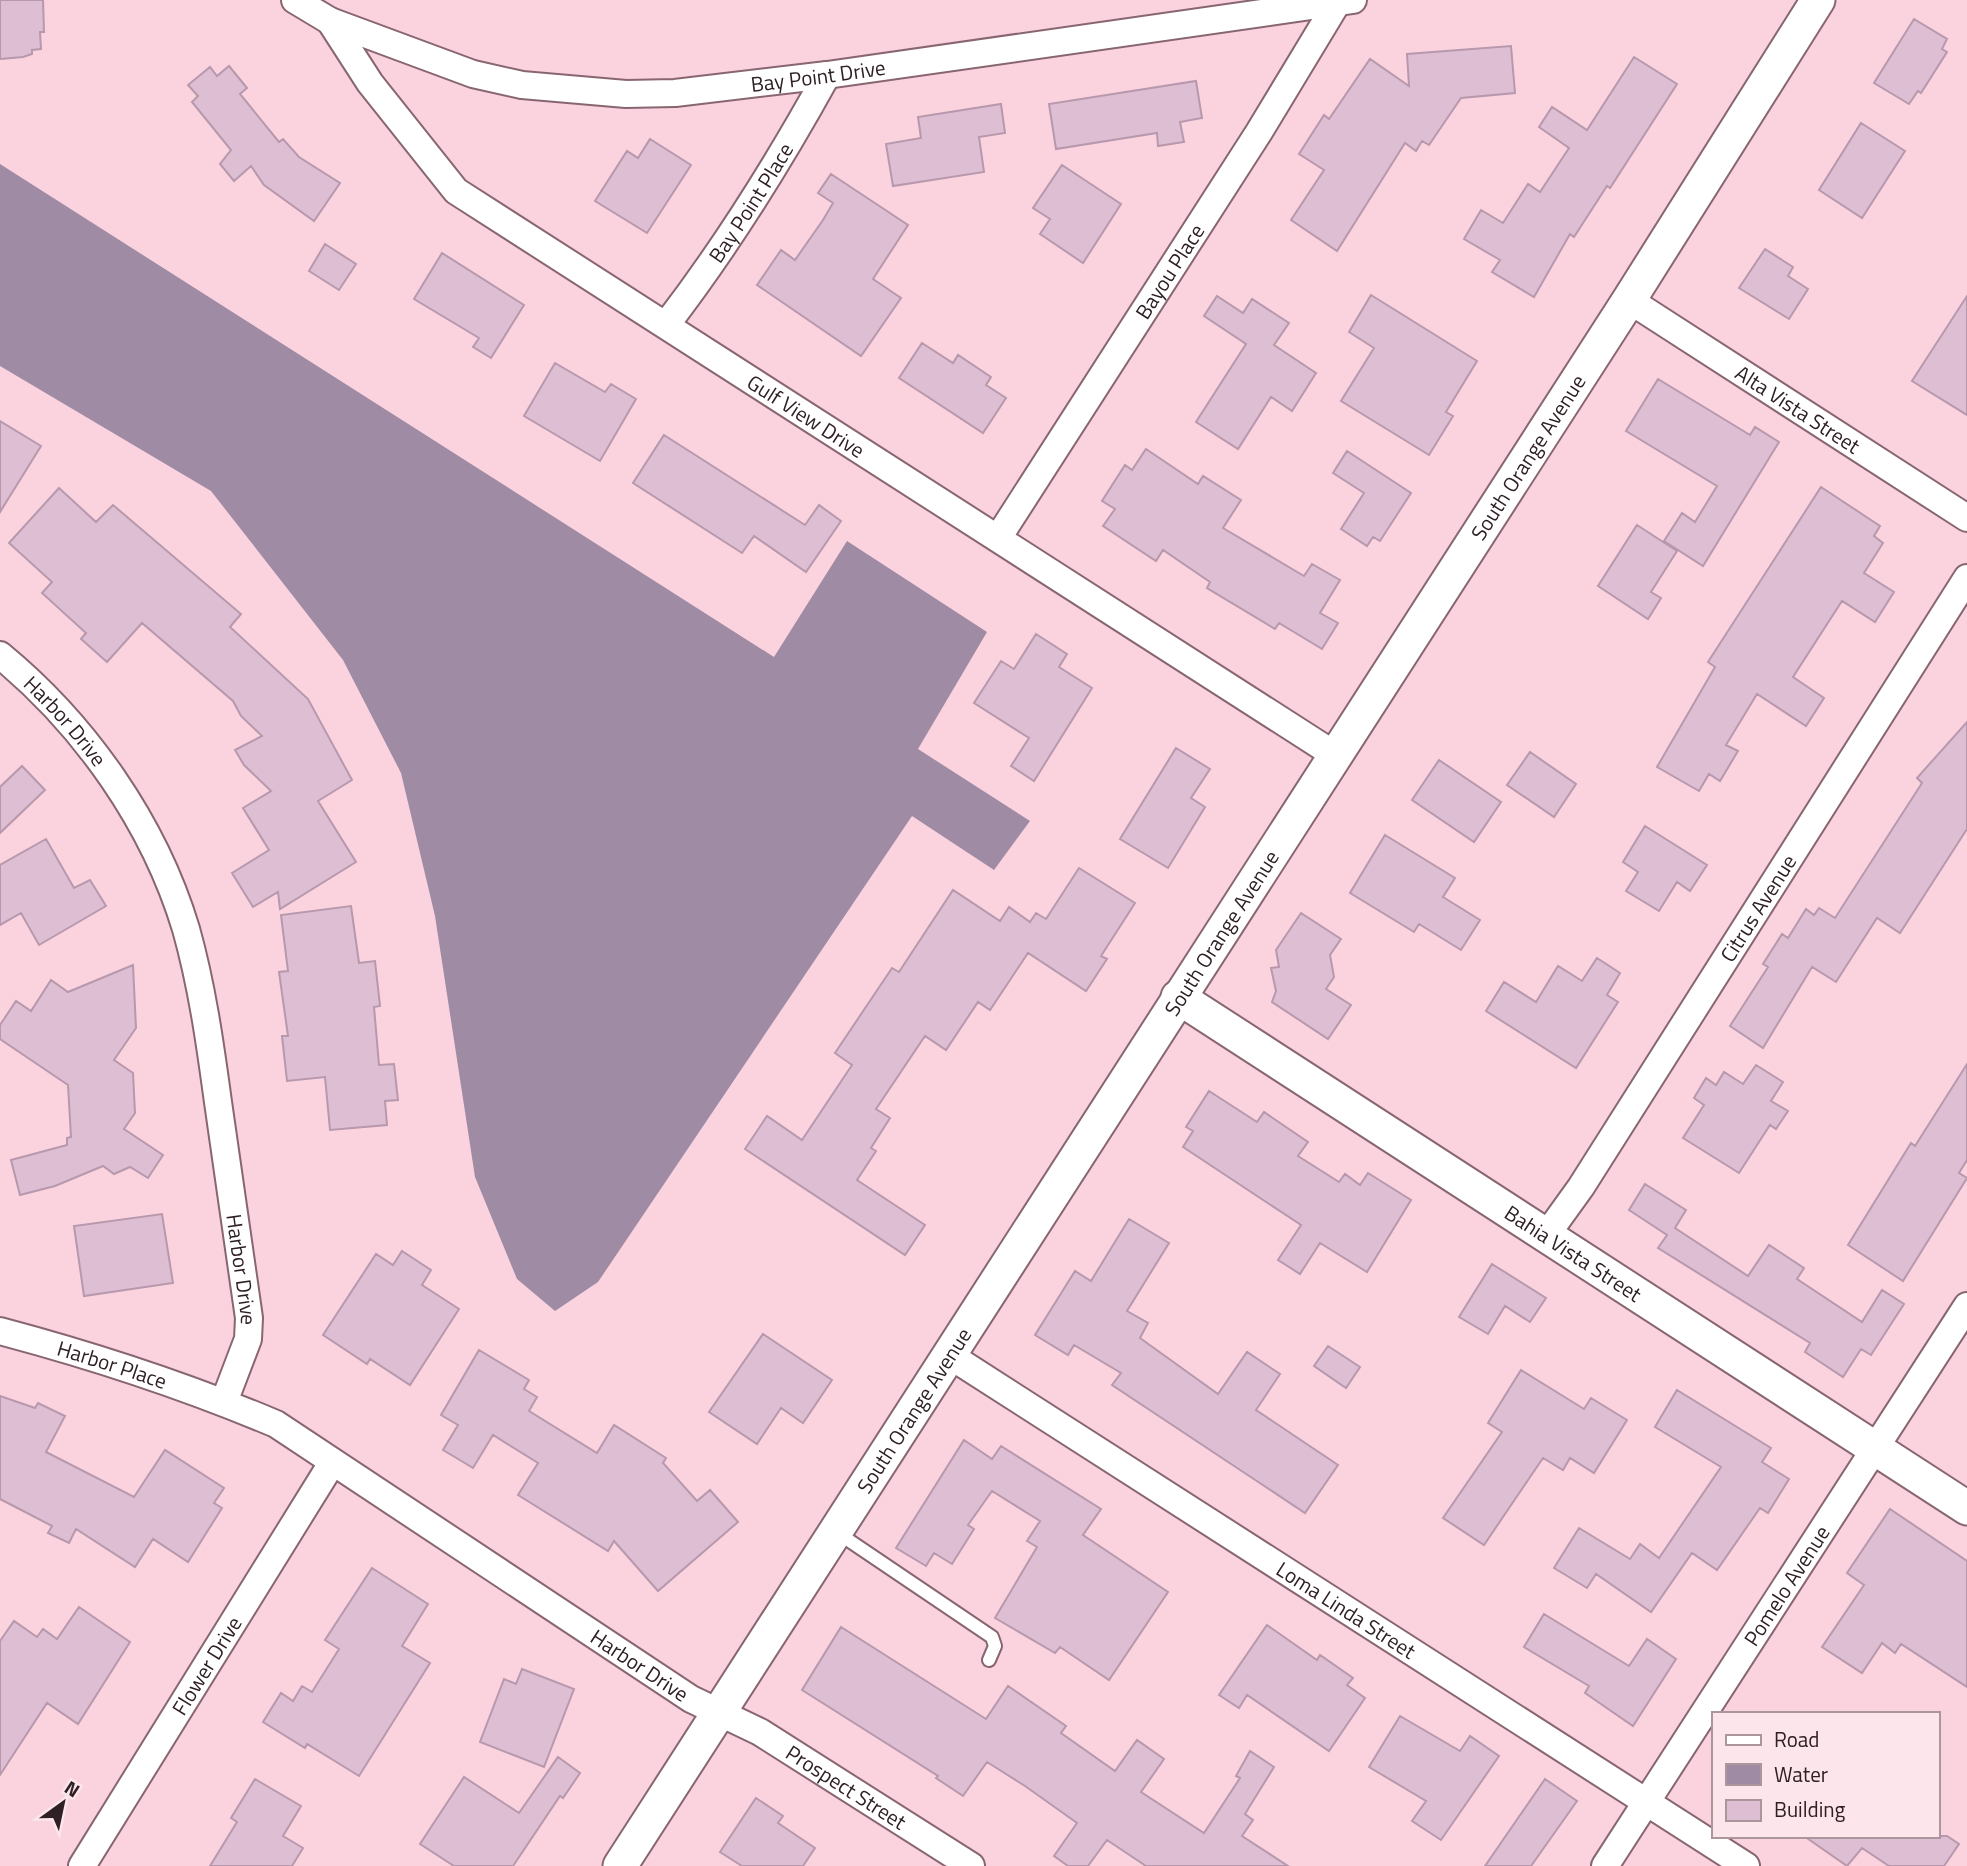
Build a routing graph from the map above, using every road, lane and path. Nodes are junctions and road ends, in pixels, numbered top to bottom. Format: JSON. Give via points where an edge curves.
{"nodes":[{"id":1,"x":295,"y":0,"type":"edge"},
{"id":2,"x":1345,"y":1,"type":"edge"},
{"id":3,"x":1815,"y":2,"type":"edge"},
{"id":4,"x":330,"y":21,"type":"junction"},
{"id":5,"x":827,"y":75,"type":"junction"},
{"id":6,"x":1629,"y":300,"type":"junction"},
{"id":7,"x":666,"y":325,"type":"junction"},
{"id":8,"x":1967,"y":518,"type":"edge"},
{"id":9,"x":998,"y":538,"type":"junction"},
{"id":10,"x":1967,"y":578,"type":"edge"},
{"id":11,"x":0,"y":655,"type":"edge"},
{"id":12,"x":1335,"y":755,"type":"junction"},
{"id":13,"x":1178,"y":997,"type":"junction"},
{"id":14,"x":1545,"y":1237,"type":"junction"},
{"id":15,"x":1967,"y":1306,"type":"edge"},
{"id":16,"x":0,"y":1331,"type":"edge"},
{"id":17,"x":948,"y":1355,"type":"junction"},
{"id":18,"x":224,"y":1402,"type":"junction"},
{"id":19,"x":1875,"y":1450,"type":"junction"},
{"id":20,"x":332,"y":1463,"type":"junction"},
{"id":21,"x":1967,"y":1508,"type":"edge"},
{"id":22,"x":835,"y":1531,"type":"junction"},
{"id":23,"x":989,"y":1660,"type":"dead end"},
{"id":24,"x":720,"y":1711,"type":"junction"},
{"id":25,"x":1647,"y":1802,"type":"junction"},
{"id":26,"x":82,"y":1866,"type":"edge"},
{"id":27,"x":620,"y":1866,"type":"edge"},
{"id":28,"x":971,"y":1866,"type":"edge"},
{"id":29,"x":1605,"y":1866,"type":"edge"},
{"id":30,"x":1746,"y":1866,"type":"edge"}],
"edges":[{"from":1,"to":4,"type":"street","name":"Bay Point Drive"},
{"from":2,"to":5,"type":"street","name":"Bay Point Drive"},
{"from":2,"to":9,"type":"street","name":"Bayou Place"},
{"from":3,"to":6,"type":"street","name":"South Orange Avenue"},
{"from":4,"to":5,"type":"street","name":"Bay Point Drive","via":[[473,74],[576,92],[675,93]]},
{"from":4,"to":7,"type":"street","name":"Gulf View Drive","via":[[370,83],[456,191]]},
{"from":5,"to":7,"type":"street","name":"Bay Point Place","via":[[791,140]]},
{"from":6,"to":8,"type":"street","name":"Alta Vista Street"},
{"from":6,"to":12,"type":"street","name":"South Orange Avenue"},
{"from":7,"to":9,"type":"street","name":"Gulf View Drive"},
{"from":9,"to":12,"type":"street","name":"Gulf View Drive"},
{"from":10,"to":14,"type":"street","name":"Citrus Avenue"},
{"from":11,"to":18,"type":"street","name":"Harbor Drive","via":[[69,723],[108,773],[145,832],[185,928],[202,992],[249,1318],[248,1339]]},
{"from":12,"to":13,"type":"street","name":"South Orange Avenue"},
{"from":13,"to":14,"type":"street","name":"Bahia Vista Street"},
{"from":13,"to":17,"type":"street","name":"South Orange Avenue"},
{"from":14,"to":19,"type":"street","name":"Bahia Vista Street"},
{"from":15,"to":19,"type":"street","name":"Pomelo Avenue"},
{"from":16,"to":18,"type":"street","name":"Harbor Place"},
{"from":17,"to":22,"type":"street","name":"South Orange Avenue"},
{"from":17,"to":25,"type":"street","name":"Loma Linda Street"},
{"from":18,"to":20,"type":"street","name":"Harbor Drive","via":[[276,1424]]},
{"from":19,"to":21,"type":"street","name":"Bahia Vista Street"},
{"from":19,"to":25,"type":"street","name":"Pomelo Avenue"},
{"from":20,"to":24,"type":"street","name":"Harbor Drive","via":[[691,1699]]},
{"from":20,"to":26,"type":"street","name":"Flower Drive"},
{"from":22,"to":23,"type":"lane","via":[[992,1637],[995,1646]]},
{"from":22,"to":24,"type":"street","name":"South Orange Avenue"},
{"from":24,"to":27,"type":"street","name":"South Orange Avenue"},
{"from":24,"to":28,"type":"street","name":"Prospect Street"},
{"from":25,"to":29,"type":"street","name":"Pomelo Avenue"},
{"from":25,"to":30,"type":"street","name":"Loma Linda Street"}]}
